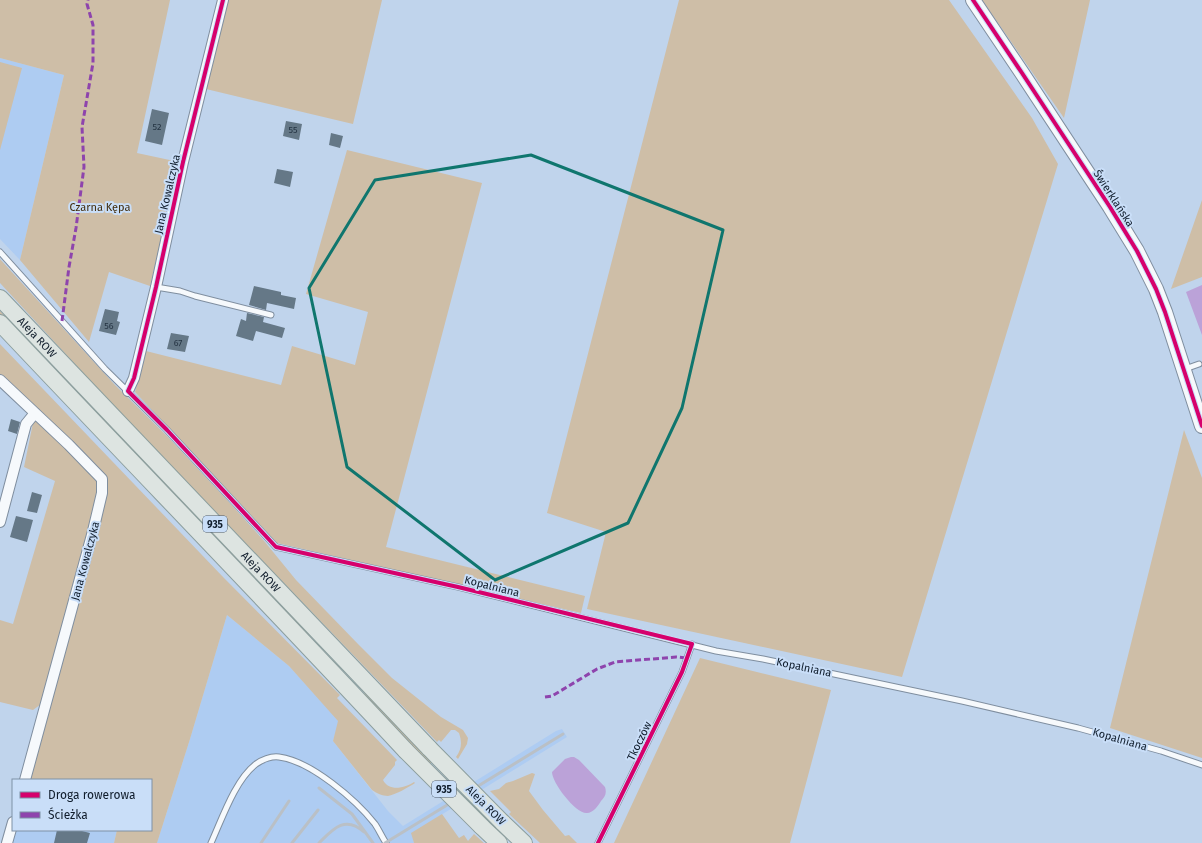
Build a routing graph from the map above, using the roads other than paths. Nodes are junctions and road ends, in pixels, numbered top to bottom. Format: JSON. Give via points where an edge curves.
{"nodes":[{"id":1,"x":223,"y":0,"type":"edge"},
{"id":2,"x":973,"y":0,"type":"edge"},
{"id":3,"x":0,"y":252,"type":"edge"},
{"id":4,"x":156,"y":287,"type":"junction"},
{"id":5,"x":0,"y":298,"type":"edge"},
{"id":6,"x":271,"y":315,"type":"dead end"},
{"id":7,"x":0,"y":322,"type":"edge"},
{"id":8,"x":1200,"y":364,"type":"dead end"},
{"id":9,"x":1184,"y":370,"type":"junction"},
{"id":10,"x":0,"y":380,"type":"edge"},
{"id":11,"x":128,"y":391,"type":"junction"},
{"id":12,"x":35,"y":413,"type":"junction"},
{"id":13,"x":1202,"y":426,"type":"edge"},
{"id":14,"x":0,"y":522,"type":"edge"},
{"id":15,"x":692,"y":644,"type":"junction"},
{"id":16,"x":1202,"y":765,"type":"edge"},
{"id":17,"x":25,"y":779,"type":"edge"},
{"id":18,"x":12,"y":826,"type":"edge"},
{"id":19,"x":7,"y":843,"type":"edge"},
{"id":20,"x":210,"y":843,"type":"edge"},
{"id":21,"x":386,"y":843,"type":"edge"},
{"id":22,"x":499,"y":843,"type":"edge"},
{"id":23,"x":524,"y":843,"type":"edge"},
{"id":24,"x":598,"y":843,"type":"edge"}],
"edges":[{"from":1,"to":4,"type":"street","name":"Jana Kowalczyka","via":[[173,204]]},
{"from":2,"to":9,"type":"street","name":"Świerklańska","via":[[1137,251],[1161,301]]},
{"from":3,"to":11,"type":"lane","name":"Kopalniana","via":[[105,369]]},
{"from":4,"to":6,"type":"lane"},
{"from":4,"to":11,"type":"street","name":"Jana Kowalczyka","via":[[134,378]]},
{"from":5,"to":23,"type":"main road","name":"Aleja ROW","number":"935","bridge":true,"via":[[430,749]]},
{"from":7,"to":22,"type":"main road","name":"Aleja ROW","number":"935","bridge":true,"via":[[406,751]]},
{"from":8,"to":9,"type":"lane"},
{"from":9,"to":13,"type":"street","name":"Świerklańska"},
{"from":10,"to":12,"type":"street","name":"Jana Kowalczyka"},
{"from":11,"to":15,"type":"lane","name":"Kopalniana","via":[[276,547],[458,587]]},
{"from":12,"to":14,"type":"street","via":[[26,424]]},
{"from":12,"to":17,"type":"street","name":"Jana Kowalczyka","via":[[102,479],[102,493],[94,531]]},
{"from":15,"to":16,"type":"lane","name":"Kopalniana","via":[[1078,728]]},
{"from":15,"to":24,"type":"lane","name":"Tkoczów","via":[[682,672]]},
{"from":18,"to":19,"type":"street"},
{"from":20,"to":21,"type":"lane","via":[[247,773],[257,763],[278,757],[307,767],[335,785],[356,802],[376,825]]}]}
